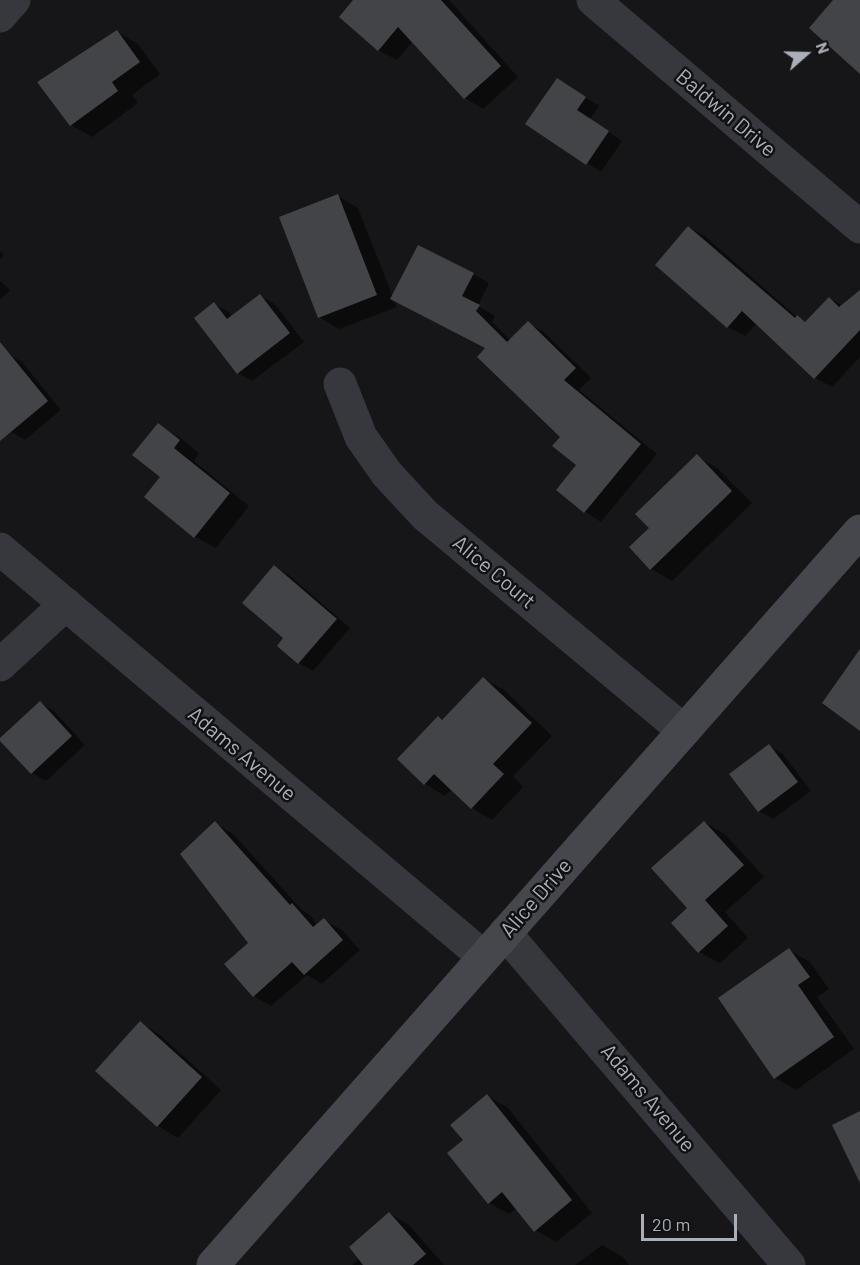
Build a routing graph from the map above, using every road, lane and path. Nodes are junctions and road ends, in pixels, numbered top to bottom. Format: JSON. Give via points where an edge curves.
{"nodes":[{"id":1,"x":14,"y":0,"type":"edge"},
{"id":2,"x":592,"y":0,"type":"edge"},
{"id":3,"x":0,"y":16,"type":"edge"},
{"id":4,"x":860,"y":227,"type":"edge"},
{"id":5,"x":340,"y":384,"type":"dead end"},
{"id":6,"x":860,"y":531,"type":"edge"},
{"id":7,"x":0,"y":549,"type":"edge"},
{"id":8,"x":66,"y":604,"type":"junction"},
{"id":9,"x":0,"y":664,"type":"edge"},
{"id":10,"x":684,"y":731,"type":"junction"},
{"id":11,"x":505,"y":933,"type":"junction"},
{"id":12,"x":484,"y":957,"type":"junction"},
{"id":13,"x":213,"y":1265,"type":"edge"},
{"id":14,"x":789,"y":1265,"type":"edge"}],
"edges":[{"from":1,"to":3,"type":"street"},
{"from":2,"to":4,"type":"street","name":"Baldwin Drive"},
{"from":5,"to":10,"type":"street","name":"Alice Court","via":[[361,437],[387,474],[425,515]]},
{"from":6,"to":10,"type":"main road","name":"Alice Drive"},
{"from":7,"to":8,"type":"street","name":"Adams Avenue"},
{"from":8,"to":9,"type":"street"},
{"from":8,"to":12,"type":"street","name":"Adams Avenue"},
{"from":10,"to":11,"type":"main road","name":"Alice Drive"},
{"from":11,"to":12,"type":"main road","name":"Alice Drive"},
{"from":11,"to":14,"type":"street","name":"Adams Avenue"},
{"from":12,"to":13,"type":"main road","name":"Alice Drive"}]}
